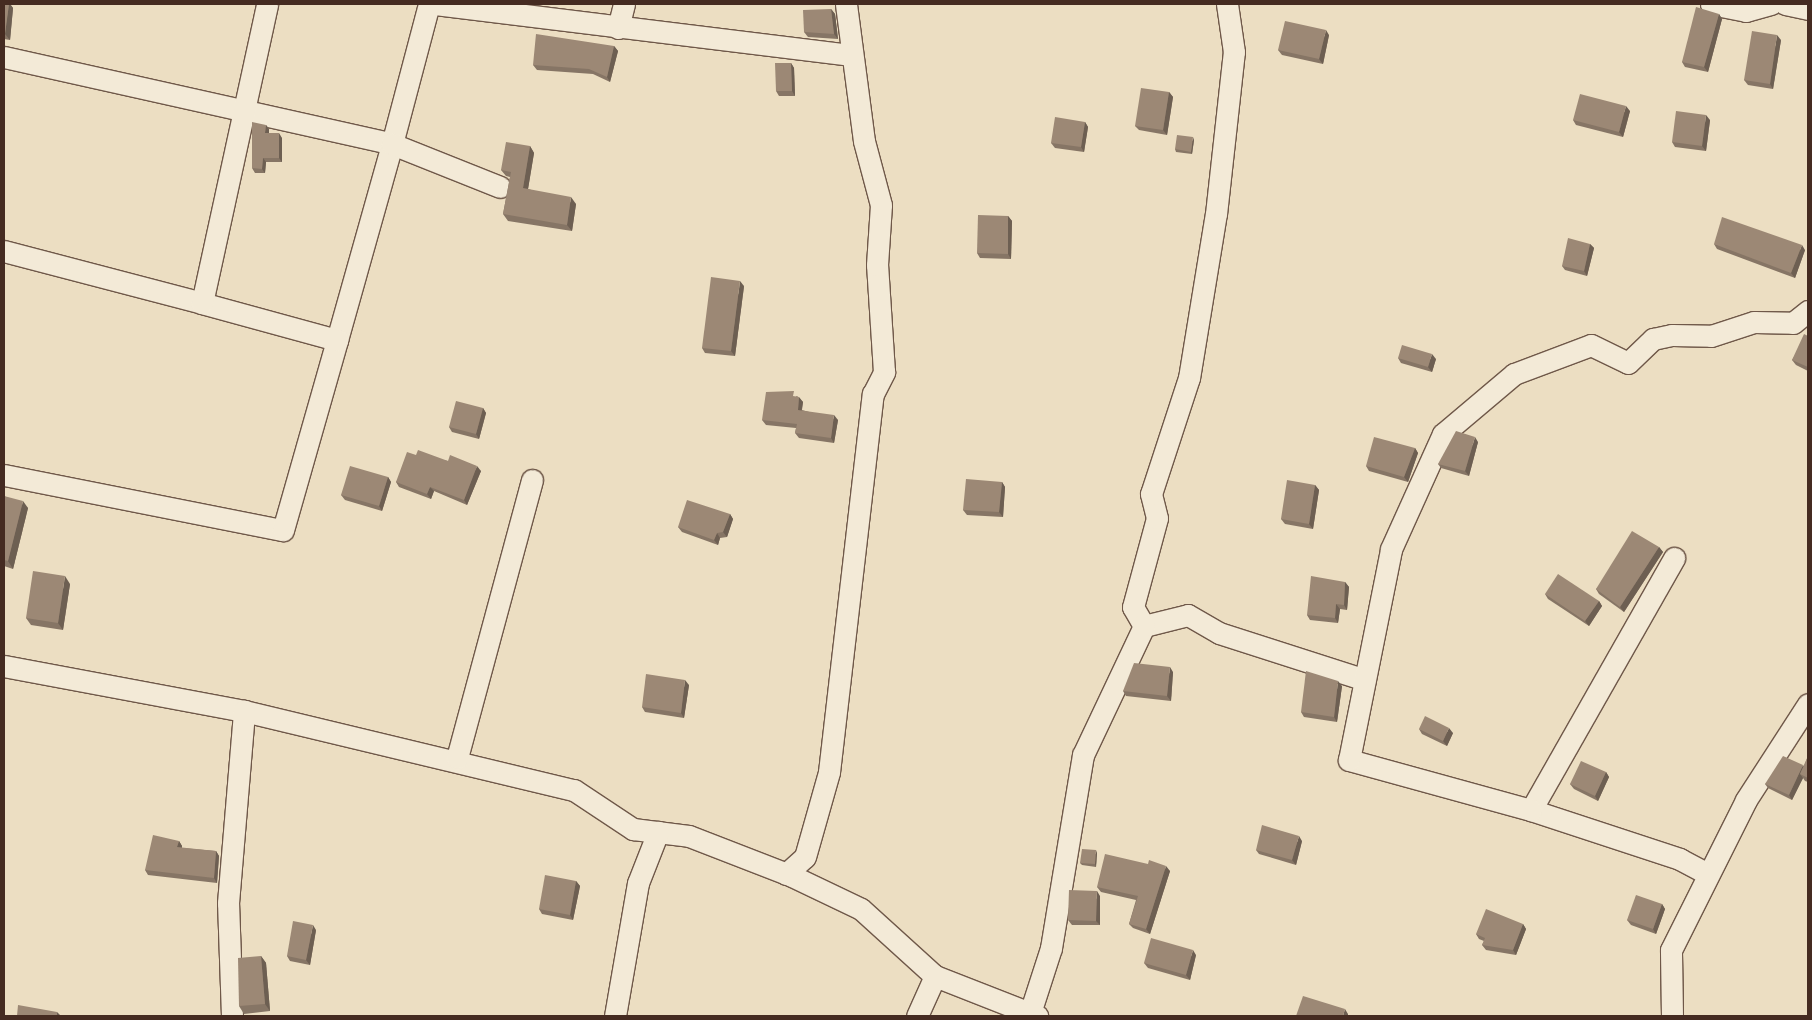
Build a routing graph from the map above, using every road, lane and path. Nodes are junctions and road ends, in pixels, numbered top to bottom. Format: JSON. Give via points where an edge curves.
{"nodes":[{"id":1,"x":267,"y":4,"type":"edge"},
{"id":2,"x":429,"y":4,"type":"edge"},
{"id":3,"x":434,"y":4,"type":"edge"},
{"id":4,"x":624,"y":4,"type":"edge"},
{"id":5,"x":846,"y":4,"type":"edge"},
{"id":6,"x":1227,"y":4,"type":"edge"},
{"id":7,"x":1711,"y":4,"type":"edge"},
{"id":8,"x":1772,"y":4,"type":"edge"},
{"id":9,"x":1785,"y":4,"type":"edge"},
{"id":10,"x":1808,"y":9,"type":"edge"},
{"id":11,"x":618,"y":28,"type":"junction"},
{"id":12,"x":850,"y":55,"type":"junction"},
{"id":13,"x":4,"y":57,"type":"edge"},
{"id":14,"x":243,"y":112,"type":"junction"},
{"id":15,"x":392,"y":144,"type":"junction"},
{"id":16,"x":500,"y":187,"type":"dead end"},
{"id":17,"x":4,"y":251,"type":"edge"},
{"id":18,"x":202,"y":303,"type":"junction"},
{"id":19,"x":1808,"y":311,"type":"edge"},
{"id":20,"x":337,"y":340,"type":"junction"},
{"id":21,"x":4,"y":475,"type":"edge"},
{"id":22,"x":532,"y":480,"type":"dead end"},
{"id":23,"x":1674,"y":558,"type":"dead end"},
{"id":24,"x":1144,"y":626,"type":"junction"},
{"id":25,"x":4,"y":666,"type":"edge"},
{"id":26,"x":1365,"y":680,"type":"junction"},
{"id":27,"x":1808,"y":704,"type":"edge"},
{"id":28,"x":244,"y":710,"type":"junction"},
{"id":29,"x":457,"y":758,"type":"junction"},
{"id":30,"x":1531,"y":810,"type":"junction"},
{"id":31,"x":658,"y":832,"type":"junction"},
{"id":32,"x":1706,"y":873,"type":"junction"},
{"id":33,"x":786,"y":874,"type":"junction"},
{"id":34,"x":935,"y":976,"type":"junction"},
{"id":35,"x":1034,"y":1013,"type":"edge"},
{"id":36,"x":232,"y":1016,"type":"edge"},
{"id":37,"x":615,"y":1016,"type":"edge"},
{"id":38,"x":917,"y":1016,"type":"edge"},
{"id":39,"x":1672,"y":1016,"type":"edge"}],
"edges":[{"from":1,"to":14,"type":"street"},
{"from":2,"to":15,"type":"street"},
{"from":3,"to":11,"type":"street"},
{"from":4,"to":11,"type":"street"},
{"from":5,"to":12,"type":"street"},
{"from":6,"to":24,"type":"street","via":[[1234,52],[1216,214],[1189,378],[1151,494],[1157,518],[1133,607]]},
{"from":7,"to":8,"type":"street","via":[[1746,11]]},
{"from":9,"to":10,"type":"street"},
{"from":11,"to":12,"type":"street","via":[[724,36],[812,53]]},
{"from":12,"to":33,"type":"street","via":[[881,205],[878,265],[884,372],[873,394],[829,772],[805,858]]},
{"from":13,"to":14,"type":"street"},
{"from":14,"to":15,"type":"street"},
{"from":14,"to":18,"type":"street"},
{"from":15,"to":16,"type":"street"},
{"from":15,"to":20,"type":"street"},
{"from":17,"to":18,"type":"street"},
{"from":18,"to":20,"type":"street"},
{"from":19,"to":26,"type":"street","via":[[1793,323],[1754,322],[1711,336],[1672,335],[1652,339],[1628,363],[1591,344],[1514,374],[1467,412],[1443,434],[1391,549]]},
{"from":20,"to":21,"type":"street","via":[[283,530]]},
{"from":22,"to":29,"type":"street"},
{"from":23,"to":30,"type":"street"},
{"from":24,"to":26,"type":"street","via":[[1188,615],[1218,633]]},
{"from":24,"to":35,"type":"street","via":[[1083,755],[1051,948]]},
{"from":25,"to":28,"type":"street"},
{"from":26,"to":30,"type":"street","via":[[1349,760]]},
{"from":27,"to":32,"type":"street","via":[[1788,730]]},
{"from":28,"to":29,"type":"street"},
{"from":28,"to":36,"type":"street","via":[[228,904]]},
{"from":29,"to":31,"type":"street","via":[[574,790],[633,829]]},
{"from":30,"to":32,"type":"street","via":[[1680,858]]},
{"from":31,"to":33,"type":"street","via":[[689,836]]},
{"from":31,"to":37,"type":"street","via":[[638,883]]},
{"from":32,"to":39,"type":"street","via":[[1671,950]]},
{"from":33,"to":34,"type":"street","via":[[860,909]]},
{"from":34,"to":35,"type":"street"},
{"from":34,"to":38,"type":"street"}]}
